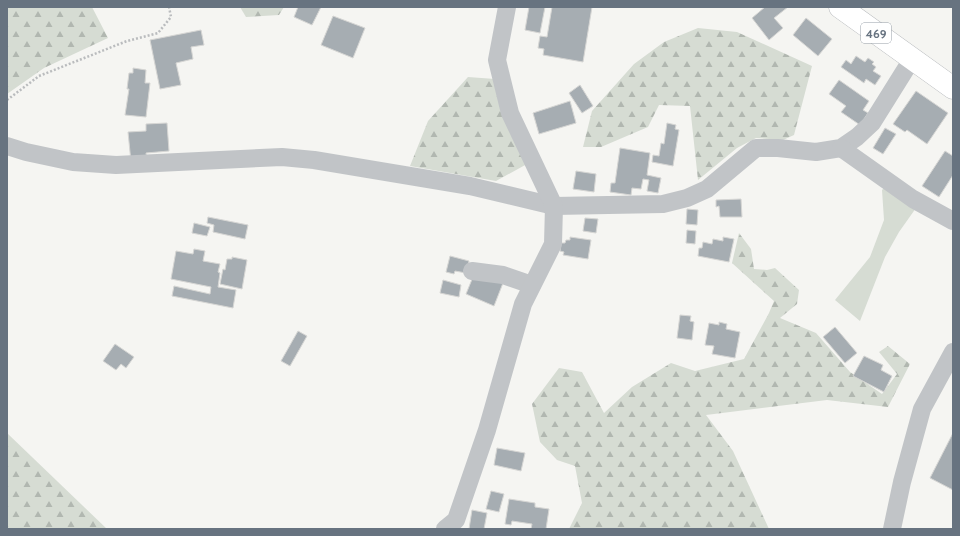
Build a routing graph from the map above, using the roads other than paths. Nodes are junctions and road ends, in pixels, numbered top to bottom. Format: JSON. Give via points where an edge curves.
{"nodes":[{"id":1,"x":507,"y":7,"type":"edge"},
{"id":2,"x":840,"y":7,"type":"edge"},
{"id":3,"x":912,"y":59,"type":"junction"},
{"id":4,"x":953,"y":88,"type":"edge"},
{"id":5,"x":7,"y":146,"type":"edge"},
{"id":6,"x":841,"y":148,"type":"junction"},
{"id":7,"x":554,"y":206,"type":"junction"},
{"id":8,"x":953,"y":222,"type":"edge"},
{"id":9,"x":472,"y":271,"type":"dead end"},
{"id":10,"x":532,"y":285,"type":"junction"},
{"id":11,"x":953,"y":352,"type":"edge"},
{"id":12,"x":444,"y":529,"type":"edge"},
{"id":13,"x":892,"y":529,"type":"edge"}],
"edges":[{"from":1,"to":7,"type":"street","via":[[497,60],[510,114]]},
{"from":2,"to":3,"type":"highway","number":"469"},
{"from":3,"to":4,"type":"highway","number":"469"},
{"from":3,"to":6,"type":"street","via":[[872,123]]},
{"from":5,"to":7,"type":"street","via":[[73,162],[116,165],[282,157],[314,160],[470,186]]},
{"from":6,"to":7,"type":"street","via":[[816,152],[756,148],[707,188],[687,198],[663,204]]},
{"from":6,"to":8,"type":"street","via":[[912,199]]},
{"from":7,"to":10,"type":"street","via":[[553,244]]},
{"from":9,"to":10,"type":"street","via":[[503,274]]},
{"from":10,"to":12,"type":"street","via":[[523,304],[487,430],[459,513],[456,520]]},
{"from":11,"to":13,"type":"street","via":[[922,408]]}]}
